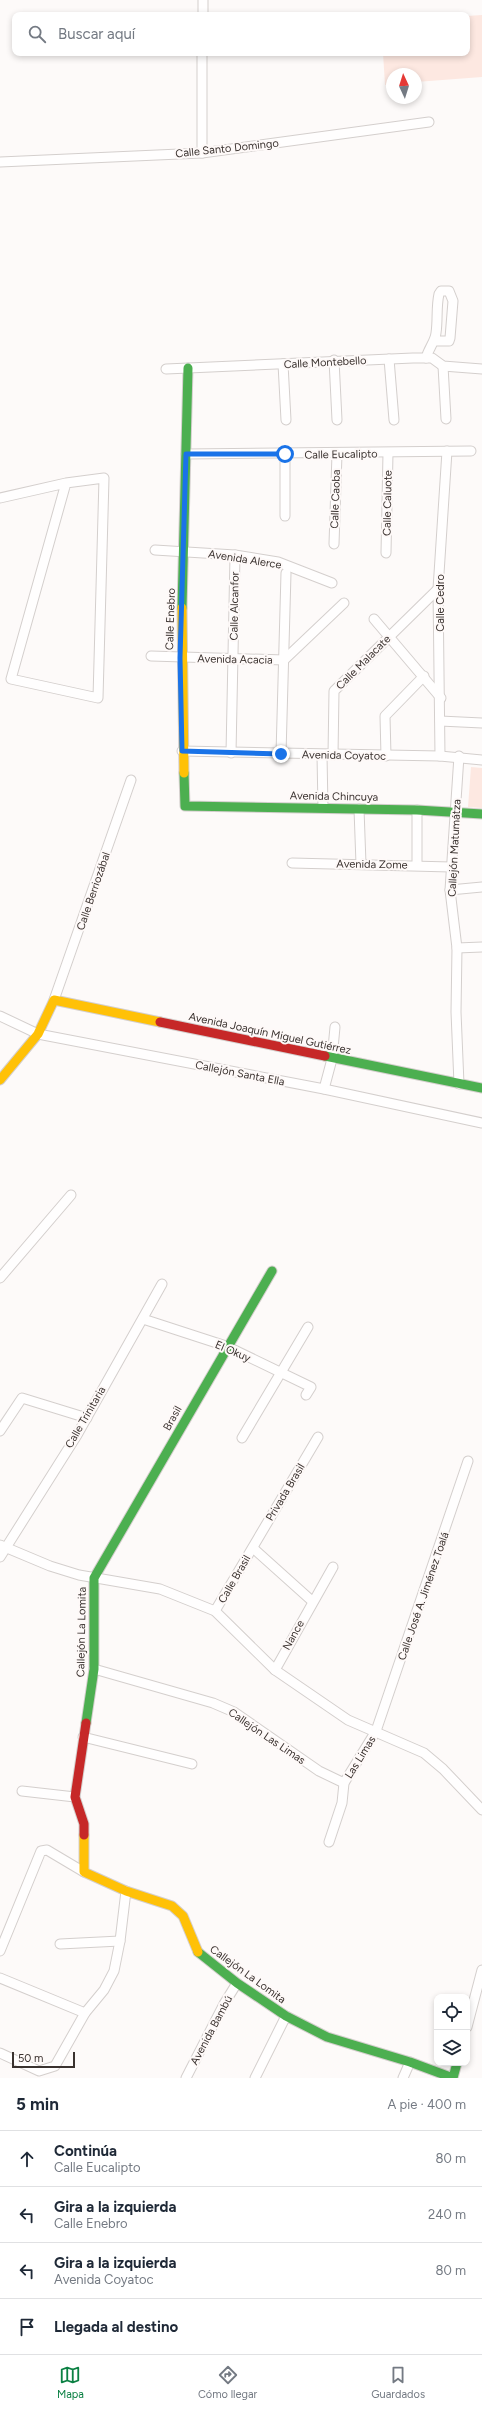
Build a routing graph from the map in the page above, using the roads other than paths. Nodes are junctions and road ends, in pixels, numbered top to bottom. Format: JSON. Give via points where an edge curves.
{"nodes":[{"id":1,"x":204,"y":0,"type":"edge"},
{"id":2,"x":203,"y":12,"type":"edge"},
{"id":3,"x":202,"y":56,"type":"edge"},
{"id":4,"x":429,"y":122,"type":"dead end"},
{"id":5,"x":202,"y":153,"type":"junction"},
{"id":6,"x":0,"y":162,"type":"edge"},
{"id":7,"x":435,"y":341,"type":"junction"},
{"id":8,"x":389,"y":358,"type":"junction"},
{"id":9,"x":426,"y":358,"type":"junction"},
{"id":10,"x":334,"y":360,"type":"junction"},
{"id":11,"x":283,"y":364,"type":"junction"},
{"id":12,"x":443,"y":366,"type":"junction"},
{"id":13,"x":188,"y":368,"type":"junction"},
{"id":14,"x":166,"y":369,"type":"dead end"},
{"id":15,"x":482,"y":369,"type":"edge"},
{"id":16,"x":446,"y":419,"type":"dead end"},
{"id":17,"x":286,"y":420,"type":"dead end"},
{"id":18,"x":337,"y":420,"type":"dead end"},
{"id":19,"x":394,"y":420,"type":"dead end"},
{"id":20,"x":447,"y":451,"type":"junction"},
{"id":21,"x":471,"y":451,"type":"dead end"},
{"id":22,"x":388,"y":453,"type":"junction"},
{"id":23,"x":186,"y":454,"type":"junction"},
{"id":24,"x":285,"y":454,"type":"junction"},
{"id":25,"x":336,"y":454,"type":"junction"},
{"id":26,"x":66,"y":483,"type":"junction"},
{"id":27,"x":0,"y":498,"type":"edge"},
{"id":28,"x":285,"y":516,"type":"dead end"},
{"id":29,"x":334,"y":544,"type":"dead end"},
{"id":30,"x":155,"y":550,"type":"dead end"},
{"id":31,"x":184,"y":551,"type":"junction"},
{"id":32,"x":386,"y":553,"type":"dead end"},
{"id":33,"x":235,"y":555,"type":"junction"},
{"id":34,"x":286,"y":573,"type":"dead end"},
{"id":35,"x":332,"y":583,"type":"dead end"},
{"id":36,"x":438,"y":589,"type":"junction"},
{"id":37,"x":344,"y":603,"type":"dead end"},
{"id":38,"x":374,"y":619,"type":"dead end"},
{"id":39,"x":389,"y":635,"type":"junction"},
{"id":40,"x":151,"y":656,"type":"dead end"},
{"id":41,"x":180,"y":658,"type":"junction"},
{"id":42,"x":232,"y":659,"type":"junction"},
{"id":43,"x":284,"y":660,"type":"junction"},
{"id":44,"x":424,"y":676,"type":"junction"},
{"id":45,"x":441,"y":698,"type":"junction"},
{"id":46,"x":440,"y":721,"type":"junction"},
{"id":47,"x":482,"y":723,"type":"edge"},
{"id":48,"x":182,"y":751,"type":"junction"},
{"id":49,"x":231,"y":753,"type":"junction"},
{"id":50,"x":281,"y":754,"type":"junction"},
{"id":51,"x":322,"y":755,"type":"junction"},
{"id":52,"x":334,"y":755,"type":"junction"},
{"id":53,"x":386,"y":756,"type":"junction"},
{"id":54,"x":440,"y":756,"type":"junction"},
{"id":55,"x":459,"y":756,"type":"junction"},
{"id":56,"x":482,"y":760,"type":"edge"},
{"id":57,"x":131,"y":780,"type":"dead end"},
{"id":58,"x":185,"y":806,"type":"joint"},
{"id":59,"x":323,"y":808,"type":"junction"},
{"id":60,"x":359,"y":809,"type":"junction"},
{"id":61,"x":417,"y":810,"type":"junction"},
{"id":62,"x":455,"y":811,"type":"junction"},
{"id":63,"x":482,"y":814,"type":"edge"},
{"id":64,"x":292,"y":863,"type":"dead end"},
{"id":65,"x":360,"y":864,"type":"junction"},
{"id":66,"x":417,"y":865,"type":"junction"},
{"id":67,"x":451,"y":867,"type":"junction"},
{"id":68,"x":482,"y":887,"type":"edge"},
{"id":69,"x":450,"y":890,"type":"junction"},
{"id":70,"x":482,"y":947,"type":"edge"},
{"id":71,"x":457,"y":948,"type":"junction"},
{"id":72,"x":54,"y":1000,"type":"junction"},
{"id":73,"x":0,"y":1016,"type":"edge"},
{"id":74,"x":334,"y":1027,"type":"dead end"},
{"id":75,"x":38,"y":1034,"type":"junction"},
{"id":76,"x":332,"y":1059,"type":"junction"},
{"id":77,"x":0,"y":1080,"type":"edge"},
{"id":78,"x":459,"y":1084,"type":"junction"},
{"id":79,"x":482,"y":1088,"type":"edge"},
{"id":80,"x":324,"y":1089,"type":"junction"},
{"id":81,"x":482,"y":1123,"type":"edge"},
{"id":82,"x":71,"y":1195,"type":"dead end"},
{"id":83,"x":272,"y":1271,"type":"dead end"},
{"id":84,"x":0,"y":1278,"type":"edge"},
{"id":85,"x":162,"y":1284,"type":"dead end"},
{"id":86,"x":143,"y":1319,"type":"junction"},
{"id":87,"x":308,"y":1328,"type":"dead end"},
{"id":88,"x":226,"y":1346,"type":"junction"},
{"id":89,"x":282,"y":1372,"type":"junction"},
{"id":90,"x":306,"y":1396,"type":"dead end"},
{"id":91,"x":87,"y":1418,"type":"junction"},
{"id":92,"x":0,"y":1431,"type":"edge"},
{"id":93,"x":318,"y":1437,"type":"dead end"},
{"id":94,"x":242,"y":1438,"type":"dead end"},
{"id":95,"x":468,"y":1461,"type":"dead end"},
{"id":96,"x":3,"y":1547,"type":"edge"},
{"id":97,"x":253,"y":1548,"type":"junction"},
{"id":98,"x":0,"y":1557,"type":"edge"},
{"id":99,"x":333,"y":1568,"type":"dead end"},
{"id":100,"x":94,"y":1578,"type":"junction"},
{"id":101,"x":312,"y":1601,"type":"junction"},
{"id":102,"x":216,"y":1611,"type":"junction"},
{"id":103,"x":94,"y":1669,"type":"junction"},
{"id":104,"x":275,"y":1670,"type":"junction"},
{"id":105,"x":376,"y":1731,"type":"junction"},
{"id":106,"x":83,"y":1737,"type":"junction"},
{"id":107,"x":192,"y":1764,"type":"dead end"},
{"id":108,"x":344,"y":1783,"type":"junction"},
{"id":109,"x":22,"y":1791,"type":"dead end"},
{"id":110,"x":75,"y":1797,"type":"junction"},
{"id":111,"x":482,"y":1810,"type":"edge"},
{"id":112,"x":329,"y":1842,"type":"dead end"},
{"id":113,"x":84,"y":1872,"type":"junction"},
{"id":114,"x":126,"y":1891,"type":"junction"},
{"id":115,"x":120,"y":1941,"type":"junction"},
{"id":116,"x":60,"y":1944,"type":"dead end"},
{"id":117,"x":0,"y":1951,"type":"edge"},
{"id":118,"x":482,"y":1970,"type":"edge"},
{"id":119,"x":0,"y":1978,"type":"edge"},
{"id":120,"x":237,"y":1983,"type":"junction"},
{"id":121,"x":85,"y":2013,"type":"junction"},
{"id":122,"x":286,"y":2016,"type":"junction"},
{"id":123,"x":470,"y":2016,"type":"edge"},
{"id":124,"x":0,"y":2053,"type":"edge"},
{"id":125,"x":410,"y":2062,"type":"junction"},
{"id":126,"x":456,"y":2066,"type":"edge"},
{"id":127,"x":186,"y":2078,"type":"edge"},
{"id":128,"x":256,"y":2078,"type":"edge"},
{"id":129,"x":402,"y":2078,"type":"edge"},
{"id":130,"x":453,"y":2078,"type":"edge"}],
"edges":[{"from":1,"to":2,"type":"street"},
{"from":3,"to":5,"type":"street"},
{"from":4,"to":5,"type":"street","name":"Calle Santo Domingo"},
{"from":5,"to":6,"type":"street","name":"Calle Santo Domingo"},
{"from":7,"to":7,"type":"street","via":[[438,299],[441,291],[449,291],[452,296],[450,338],[449,341]]},
{"from":7,"to":9,"type":"street","via":[[430,344]]},
{"from":8,"to":9,"type":"street","name":"Calle Montebello"},
{"from":8,"to":10,"type":"street","name":"Calle Montebello"},
{"from":8,"to":19,"type":"street"},
{"from":9,"to":12,"type":"street","name":"Calle Montebello"},
{"from":10,"to":11,"type":"street","name":"Calle Montebello"},
{"from":10,"to":18,"type":"street"},
{"from":11,"to":13,"type":"street","name":"Calle Montebello"},
{"from":11,"to":17,"type":"street"},
{"from":12,"to":15,"type":"street","name":"Calle Montebello"},
{"from":12,"to":16,"type":"street"},
{"from":13,"to":14,"type":"street","name":"Calle Montebello"},
{"from":13,"to":23,"type":"street","name":"Calle Enebro"},
{"from":20,"to":21,"type":"street","name":"Calle Eucalipto"},
{"from":20,"to":22,"type":"street","name":"Calle Eucalipto"},
{"from":20,"to":36,"type":"street","name":"Calle Cedro"},
{"from":22,"to":25,"type":"street","name":"Calle Eucalipto"},
{"from":22,"to":32,"type":"street","name":"Calle Caluote"},
{"from":23,"to":24,"type":"street","name":"Calle Eucalipto"},
{"from":23,"to":31,"type":"street","name":"Calle Enebro"},
{"from":24,"to":25,"type":"street","name":"Calle Eucalipto"},
{"from":24,"to":28,"type":"street"},
{"from":25,"to":29,"type":"street","name":"Calle Caoba"},
{"from":26,"to":26,"type":"street","via":[[100,477],[104,478],[105,482],[98,698],[11,679]]},
{"from":26,"to":27,"type":"street"},
{"from":30,"to":31,"type":"street","name":"Avenida Alerce"},
{"from":31,"to":33,"type":"street","name":"Avenida Alerce"},
{"from":31,"to":41,"type":"street","name":"Calle Enebro"},
{"from":33,"to":35,"type":"street","name":"Avenida Alerce","via":[[278,562]]},
{"from":33,"to":42,"type":"street","name":"Calle Alcanfor"},
{"from":34,"to":43,"type":"street"},
{"from":36,"to":39,"type":"street","name":"Calle Malacate"},
{"from":36,"to":45,"type":"street","name":"Calle Cedro"},
{"from":37,"to":43,"type":"street","name":"Avenida Acacia"},
{"from":38,"to":39,"type":"street"},
{"from":39,"to":44,"type":"street"},
{"from":39,"to":52,"type":"street","name":"Calle Malacate","via":[[334,691]]},
{"from":40,"to":41,"type":"street","name":"Avenida Acacia"},
{"from":41,"to":42,"type":"street","name":"Avenida Acacia"},
{"from":41,"to":48,"type":"street","name":"Calle Enebro"},
{"from":42,"to":43,"type":"street","name":"Avenida Acacia"},
{"from":42,"to":49,"type":"street","name":"Calle Alcanfor"},
{"from":43,"to":50,"type":"street"},
{"from":44,"to":45,"type":"street"},
{"from":44,"to":53,"type":"street","via":[[385,716]]},
{"from":45,"to":46,"type":"street","name":"Calle Cedro"},
{"from":46,"to":47,"type":"street"},
{"from":46,"to":54,"type":"street","name":"Calle Cedro"},
{"from":48,"to":49,"type":"street","name":"Avenida Coyatoc"},
{"from":48,"to":58,"type":"street","name":"Calle Enebro"},
{"from":49,"to":50,"type":"street","name":"Avenida Coyatoc"},
{"from":50,"to":51,"type":"street","name":"Avenida Coyatoc"},
{"from":51,"to":52,"type":"street","name":"Avenida Coyatoc"},
{"from":51,"to":59,"type":"street"},
{"from":52,"to":53,"type":"street","name":"Avenida Coyatoc"},
{"from":53,"to":54,"type":"street","name":"Avenida Coyatoc"},
{"from":54,"to":55,"type":"street","name":"Avenida Coyatoc"},
{"from":55,"to":56,"type":"street","name":"Avenida Coyatoc"},
{"from":55,"to":62,"type":"street","name":"Callejón Matumátza"},
{"from":57,"to":72,"type":"street","name":"Calle Berriozábal"},
{"from":58,"to":59,"type":"street","name":"Avenida Chincuya"},
{"from":59,"to":60,"type":"street","name":"Avenida Chincuya"},
{"from":60,"to":61,"type":"street","name":"Avenida Chincuya"},
{"from":60,"to":65,"type":"street"},
{"from":61,"to":62,"type":"street","name":"Avenida Chincuya"},
{"from":61,"to":66,"type":"street"},
{"from":62,"to":63,"type":"street","name":"Avenida Chincuya"},
{"from":62,"to":67,"type":"street","name":"Callejón Matumátza"},
{"from":64,"to":65,"type":"street","name":"Avenida Zome"},
{"from":65,"to":66,"type":"street","name":"Avenida Zome"},
{"from":66,"to":67,"type":"street","name":"Avenida Zome"},
{"from":67,"to":69,"type":"street","name":"Callejón Matumátza"},
{"from":68,"to":69,"type":"street"},
{"from":69,"to":71,"type":"street","name":"Callejón Matumátza"},
{"from":70,"to":71,"type":"street"},
{"from":71,"to":78,"type":"street","name":"Callejón Matumátza"},
{"from":72,"to":75,"type":"street"},
{"from":72,"to":76,"type":"street","name":"Avenida Joaquín Miguel Gutiérrez"},
{"from":73,"to":75,"type":"street","name":"Callejón Santa Ella"},
{"from":74,"to":76,"type":"street"},
{"from":75,"to":77,"type":"street"},
{"from":75,"to":80,"type":"street","name":"Callejón Santa Ella"},
{"from":76,"to":78,"type":"street","name":"Avenida Joaquín Miguel Gutiérrez"},
{"from":76,"to":80,"type":"street"},
{"from":78,"to":79,"type":"street","name":"Avenida Joaquín Miguel Gutiérrez"},
{"from":80,"to":81,"type":"street","name":"Callejón Santa Ella"},
{"from":82,"to":84,"type":"street"},
{"from":83,"to":88,"type":"street","name":"Brasil"},
{"from":85,"to":86,"type":"street","name":"Calle Trinitaria"},
{"from":86,"to":88,"type":"street","name":"El Okuy"},
{"from":86,"to":91,"type":"street","name":"Calle Trinitaria","via":[[112,1369]]},
{"from":87,"to":89,"type":"street"},
{"from":88,"to":89,"type":"street","name":"El Okuy"},
{"from":88,"to":100,"type":"street","name":"Brasil"},
{"from":89,"to":90,"type":"street","name":"El Okuy","via":[[311,1387]]},
{"from":89,"to":94,"type":"street"},
{"from":91,"to":92,"type":"street","via":[[22,1398]]},
{"from":91,"to":96,"type":"street","name":"Calle Trinitaria"},
{"from":93,"to":97,"type":"street","name":"Privada Brasil"},
{"from":95,"to":105,"type":"street","name":"Calle José A. Jiménez Toalá"},
{"from":96,"to":98,"type":"street","name":"Calle Trinitaria"},
{"from":96,"to":100,"type":"street","via":[[50,1566]]},
{"from":97,"to":101,"type":"street"},
{"from":97,"to":102,"type":"street","name":"Calle Brasil"},
{"from":99,"to":101,"type":"street","name":"Nance"},
{"from":100,"to":102,"type":"street","via":[[160,1589]]},
{"from":100,"to":103,"type":"street","name":"Callejón La Lomita"},
{"from":101,"to":104,"type":"street","name":"Nance"},
{"from":102,"to":104,"type":"street"},
{"from":103,"to":106,"type":"street","name":"Callejón La Lomita"},
{"from":103,"to":108,"type":"street","name":"Callejón Las Limas","via":[[213,1703],[234,1712],[286,1750]]},
{"from":104,"to":105,"type":"street","via":[[335,1713]]},
{"from":105,"to":108,"type":"street","name":"Las Limas"},
{"from":105,"to":111,"type":"street","via":[[424,1753]]},
{"from":106,"to":107,"type":"street"},
{"from":106,"to":110,"type":"street","name":"Callejón La Lomita"},
{"from":108,"to":112,"type":"street","via":[[342,1803]]},
{"from":109,"to":110,"type":"street"},
{"from":110,"to":113,"type":"street","name":"Callejón La Lomita","via":[[84,1824]]},
{"from":113,"to":114,"type":"street","name":"Callejón La Lomita"},
{"from":113,"to":117,"type":"street","via":[[48,1850],[41,1851]]},
{"from":114,"to":115,"type":"street"},
{"from":114,"to":120,"type":"street","name":"Callejón La Lomita","via":[[172,1906],[183,1916],[200,1955]]},
{"from":115,"to":116,"type":"street"},
{"from":115,"to":121,"type":"street","via":[[114,1971],[104,1990]]},
{"from":118,"to":123,"type":"street"},
{"from":119,"to":121,"type":"street"},
{"from":120,"to":122,"type":"street","name":"Callejón La Lomita"},
{"from":120,"to":127,"type":"street","name":"Avenida Bambú"},
{"from":121,"to":124,"type":"street","via":[[55,2066],[39,2071]]},
{"from":122,"to":125,"type":"street","name":"Callejón La Lomita","via":[[348,2046]]},
{"from":122,"to":128,"type":"street"},
{"from":125,"to":129,"type":"street"},
{"from":125,"to":130,"type":"street","name":"Callejón La Lomita"},
{"from":126,"to":130,"type":"street"}]}
